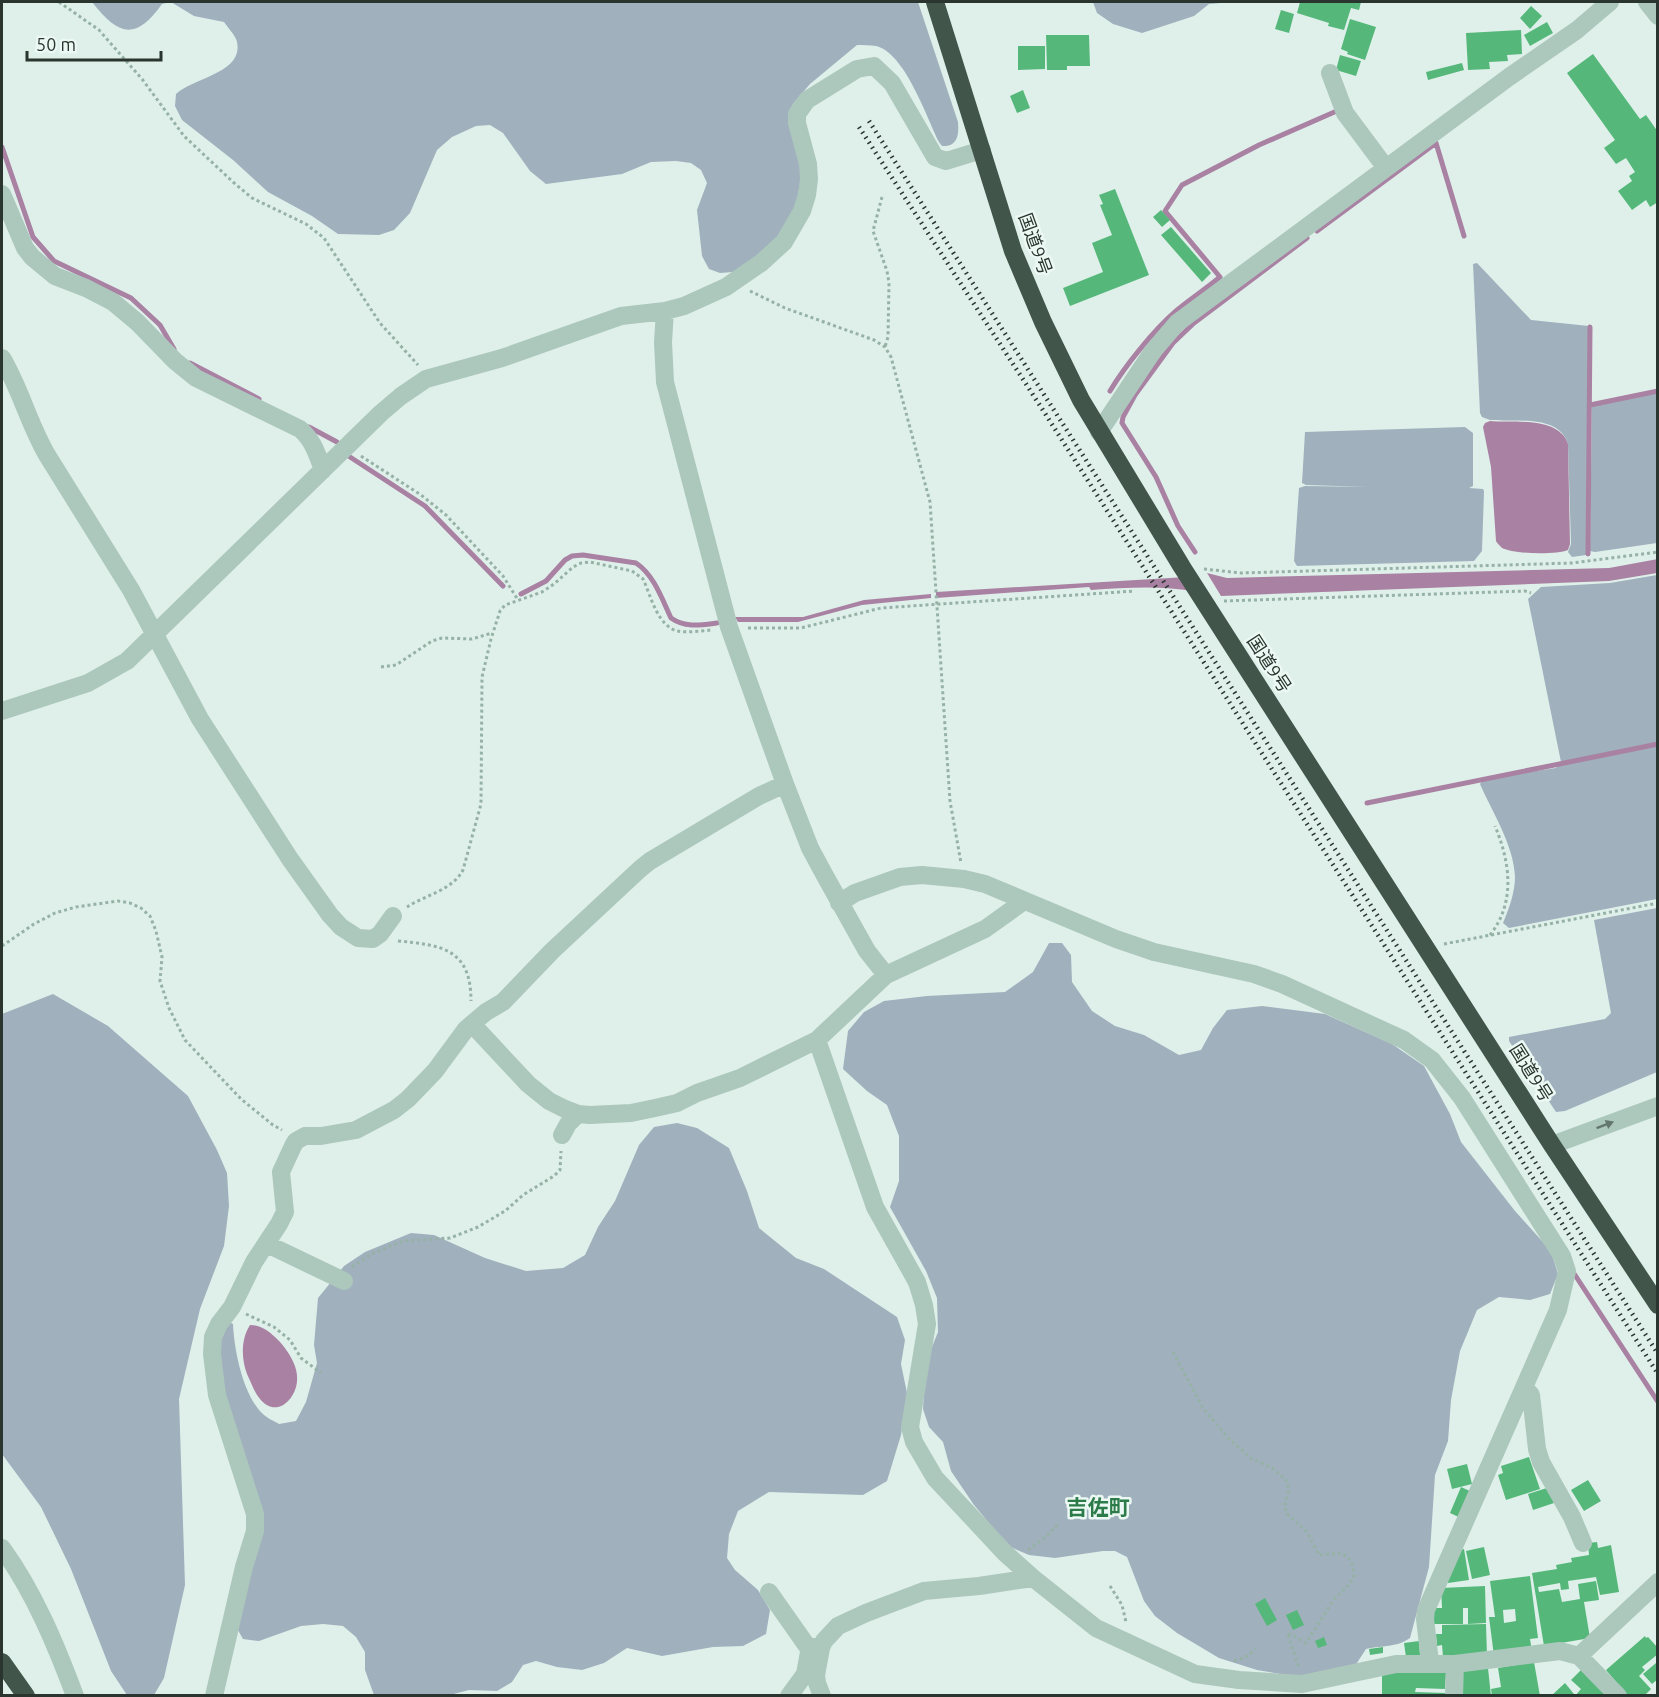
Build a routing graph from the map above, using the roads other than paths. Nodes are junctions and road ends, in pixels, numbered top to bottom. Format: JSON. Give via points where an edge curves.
{"nodes":[{"id":1,"x":935,"y":2,"type":"edge"},
{"id":2,"x":1610,"y":2,"type":"edge"},
{"id":3,"x":1647,"y":2,"type":"edge"},
{"id":4,"x":1658,"y":16,"type":"edge"},
{"id":5,"x":1330,"y":73,"type":"dead end"},
{"id":6,"x":982,"y":150,"type":"junction"},
{"id":7,"x":1386,"y":168,"type":"junction"},
{"id":8,"x":2,"y":194,"type":"edge"},
{"id":9,"x":665,"y":311,"type":"junction"},
{"id":10,"x":2,"y":358,"type":"edge"},
{"id":11,"x":1099,"y":432,"type":"junction"},
{"id":12,"x":322,"y":470,"type":"junction"},
{"id":13,"x":154,"y":636,"type":"junction"},
{"id":14,"x":2,"y":711,"type":"edge"},
{"id":15,"x":785,"y":784,"type":"junction"},
{"id":16,"x":1024,"y":902,"type":"junction"},
{"id":17,"x":839,"y":903,"type":"junction"},
{"id":18,"x":393,"y":916,"type":"road end"},
{"id":19,"x":886,"y":975,"type":"junction"},
{"id":20,"x":472,"y":1024,"type":"junction"},
{"id":21,"x":817,"y":1040,"type":"junction"},
{"id":22,"x":1658,"y":1106,"type":"edge"},
{"id":23,"x":578,"y":1114,"type":"junction"},
{"id":24,"x":562,"y":1135,"type":"road end"},
{"id":25,"x":1552,"y":1145,"type":"junction"},
{"id":26,"x":267,"y":1244,"type":"junction"},
{"id":27,"x":342,"y":1280,"type":"road end"},
{"id":28,"x":1658,"y":1305,"type":"edge"},
{"id":29,"x":1524,"y":1387,"type":"junction"},
{"id":30,"x":1583,"y":1543,"type":"dead end"},
{"id":31,"x":2,"y":1548,"type":"edge"},
{"id":32,"x":1033,"y":1578,"type":"junction"},
{"id":33,"x":1658,"y":1582,"type":"edge"},
{"id":34,"x":769,"y":1592,"type":"dead end"},
{"id":35,"x":1658,"y":1597,"type":"edge"},
{"id":36,"x":815,"y":1648,"type":"junction"},
{"id":37,"x":1582,"y":1659,"type":"junction"},
{"id":38,"x":2,"y":1662,"type":"edge"},
{"id":39,"x":1430,"y":1662,"type":"junction"},
{"id":40,"x":1455,"y":1664,"type":"junction"},
{"id":41,"x":26,"y":1695,"type":"edge"},
{"id":42,"x":75,"y":1695,"type":"edge"},
{"id":43,"x":214,"y":1695,"type":"edge"},
{"id":44,"x":789,"y":1695,"type":"edge"},
{"id":45,"x":822,"y":1695,"type":"edge"},
{"id":46,"x":1454,"y":1695,"type":"edge"},
{"id":47,"x":1618,"y":1695,"type":"edge"}],
"edges":[{"from":1,"to":6,"type":"highway","name":"国道9号"},
{"from":2,"to":7,"type":"street"},
{"from":3,"to":4,"type":"street"},
{"from":5,"to":7,"type":"street","via":[[1345,113]]},
{"from":6,"to":9,"type":"street","via":[[946,161],[935,157],[886,76],[874,66],[857,69],[800,106],[797,123],[809,179],[802,211],[779,247],[738,279],[698,301]]},
{"from":6,"to":11,"type":"highway","name":"国道9号","via":[[1013,251]]},
{"from":7,"to":11,"type":"street","via":[[1177,323],[1153,351]]},
{"from":8,"to":12,"type":"street","via":[[32,257],[55,276],[113,302],[196,378],[300,429],[315,447]]},
{"from":9,"to":12,"type":"street","via":[[621,316],[502,358],[426,379],[400,396]]},
{"from":9,"to":15,"type":"street","via":[[665,382],[729,627]]},
{"from":10,"to":13,"type":"street","via":[[34,432]]},
{"from":11,"to":25,"type":"highway","name":"国道9号"},
{"from":12,"to":13,"type":"street"},
{"from":13,"to":14,"type":"street","via":[[102,677]]},
{"from":13,"to":18,"type":"street","via":[[206,728],[290,859],[340,927],[358,938],[373,939]]},
{"from":15,"to":17,"type":"street","via":[[810,848]]},
{"from":15,"to":20,"type":"street","via":[[650,861],[503,1002]]},
{"from":16,"to":17,"type":"street","via":[[985,884],[922,875],[900,877]]},
{"from":16,"to":19,"type":"street","via":[[985,929]]},
{"from":16,"to":29,"type":"street","via":[[1154,952],[1231,967],[1282,984],[1404,1040],[1432,1060],[1462,1098],[1565,1263],[1567,1271],[1558,1310]]},
{"from":17,"to":19,"type":"street"},
{"from":19,"to":21,"type":"street"},
{"from":20,"to":23,"type":"street","via":[[528,1084],[549,1101]]},
{"from":20,"to":26,"type":"street","via":[[423,1085],[394,1110],[356,1130],[300,1138],[281,1172],[285,1212]]},
{"from":21,"to":23,"type":"street","via":[[740,1078],[677,1103],[631,1113]]},
{"from":21,"to":32,"type":"street","via":[[875,1207],[917,1282],[924,1305],[927,1324],[910,1427],[914,1443],[935,1478]]},
{"from":25,"to":22,"type":"street","one_way":true},
{"from":23,"to":24,"type":"street"},
{"from":25,"to":28,"type":"highway","name":"国道9号"},
{"from":26,"to":27,"type":"street"},
{"from":26,"to":43,"type":"street","via":[[213,1337],[217,1395],[255,1514],[255,1531]]},
{"from":29,"to":30,"type":"street","via":[[1531,1395],[1541,1462]]},
{"from":29,"to":39,"type":"street","via":[[1426,1610]]},
{"from":31,"to":42,"type":"street","via":[[35,1603]]},
{"from":32,"to":36,"type":"street","via":[[914,1594],[838,1626]]},
{"from":32,"to":39,"type":"street","via":[[1096,1628],[1195,1674],[1302,1683],[1396,1664]]},
{"from":33,"to":37,"type":"street"},
{"from":34,"to":36,"type":"street"},
{"from":35,"to":37,"type":"street"},
{"from":36,"to":44,"type":"street","via":[[805,1674]]},
{"from":36,"to":45,"type":"street","via":[[817,1683]]},
{"from":37,"to":40,"type":"street","via":[[1560,1651]]},
{"from":37,"to":47,"type":"street"},
{"from":38,"to":41,"type":"highway"},
{"from":39,"to":40,"type":"street"},
{"from":40,"to":46,"type":"street"}]}
